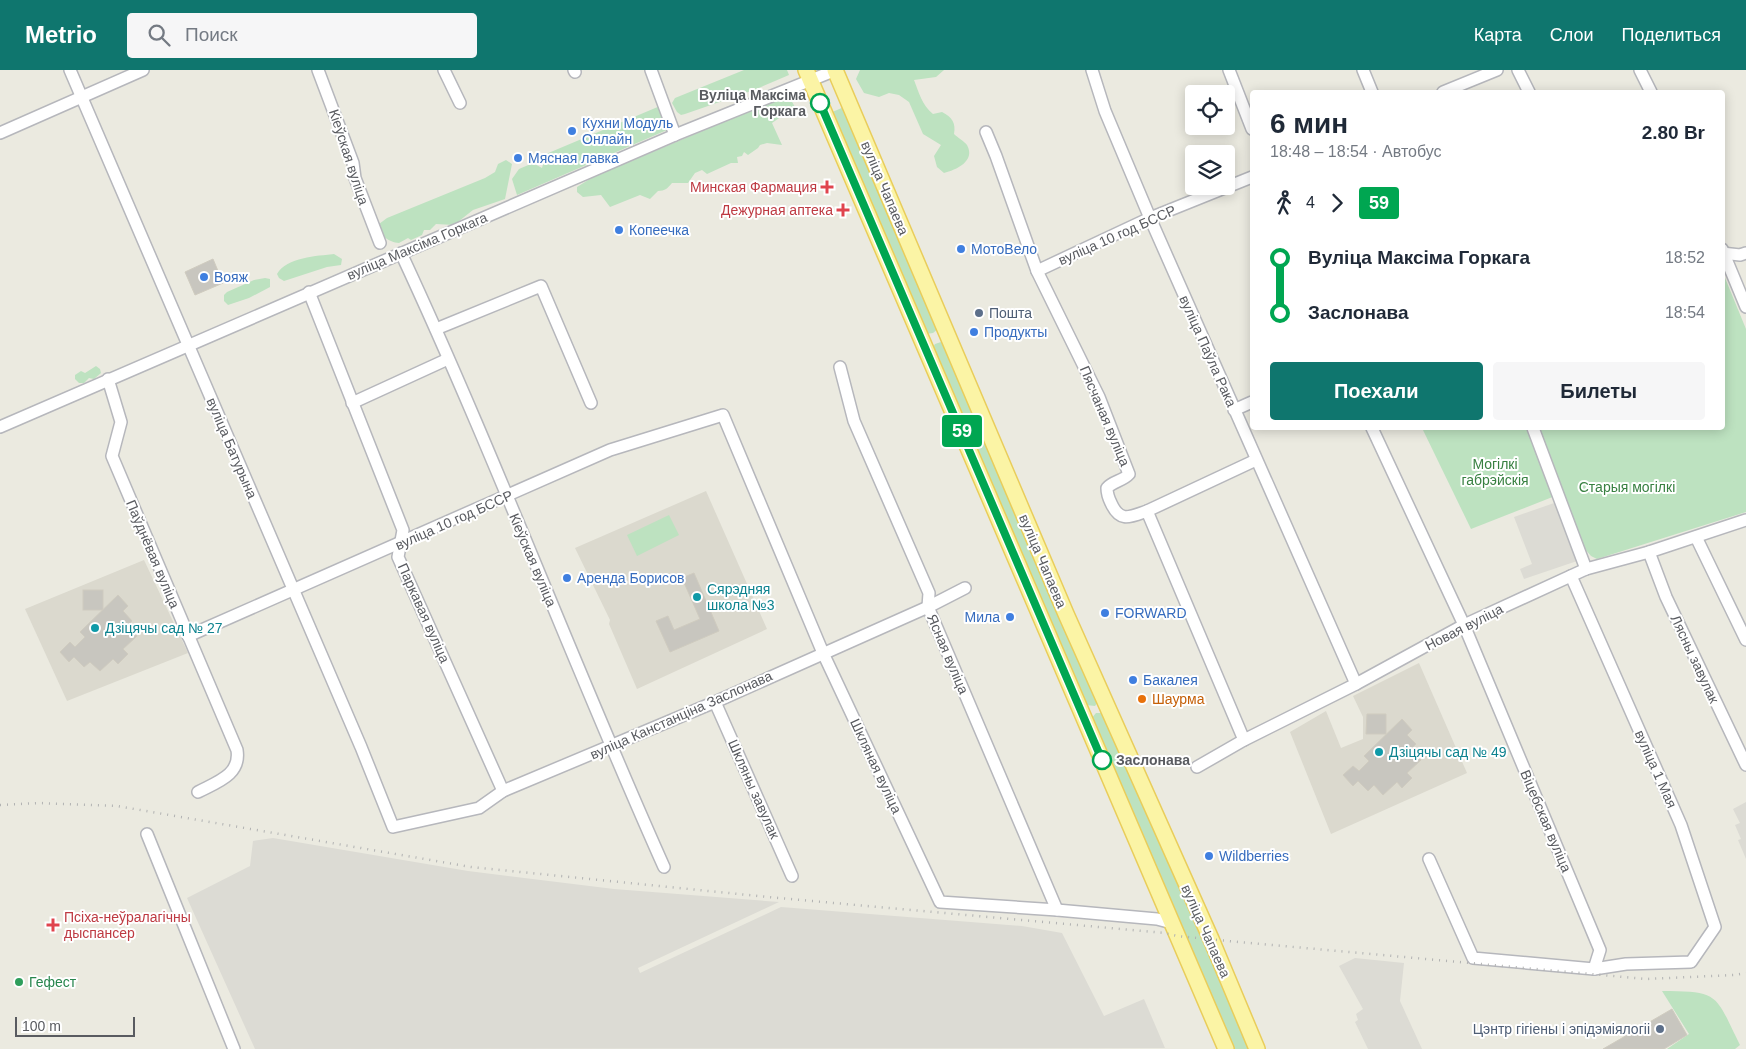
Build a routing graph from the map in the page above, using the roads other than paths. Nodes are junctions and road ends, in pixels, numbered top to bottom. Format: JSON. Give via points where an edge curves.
{"nodes":[{"id":1,"x":70,"y":70,"type":"edge"},
{"id":2,"x":143,"y":70,"type":"edge"},
{"id":3,"x":318,"y":70,"type":"edge"},
{"id":4,"x":444,"y":70,"type":"edge"},
{"id":5,"x":652,"y":70,"type":"edge"},
{"id":6,"x":835,"y":70,"type":"edge"},
{"id":7,"x":1092,"y":70,"type":"edge"},
{"id":8,"x":1229,"y":70,"type":"edge"},
{"id":9,"x":1363,"y":70,"type":"edge"},
{"id":10,"x":1497,"y":70,"type":"edge"},
{"id":11,"x":1518,"y":70,"type":"edge"},
{"id":12,"x":1640,"y":70,"type":"edge"},
{"id":13,"x":808,"y":75,"type":"edge"},
{"id":14,"x":1371,"y":90,"type":"edge"},
{"id":15,"x":1448,"y":90,"type":"edge"},
{"id":16,"x":1528,"y":90,"type":"edge"},
{"id":17,"x":1650,"y":90,"type":"edge"},
{"id":18,"x":81,"y":96,"type":"junction"},
{"id":19,"x":460,"y":103,"type":"dead end"},
{"id":20,"x":1250,"y":124,"type":"edge"},
{"id":21,"x":986,"y":132,"type":"dead end"},
{"id":22,"x":0,"y":133,"type":"edge"},
{"id":23,"x":675,"y":135,"type":"junction"},
{"id":24,"x":1250,"y":178,"type":"edge"},
{"id":25,"x":1150,"y":218,"type":"junction"},
{"id":26,"x":380,"y":243,"type":"dead end"},
{"id":27,"x":1725,"y":252,"type":"edge"},
{"id":28,"x":401,"y":253,"type":"junction"},
{"id":29,"x":1746,"y":253,"type":"edge"},
{"id":30,"x":1725,"y":257,"type":"edge"},
{"id":31,"x":1037,"y":271,"type":"junction"},
{"id":32,"x":309,"y":292,"type":"junction"},
{"id":33,"x":1746,"y":306,"type":"edge"},
{"id":34,"x":436,"y":329,"type":"junction"},
{"id":35,"x":945,"y":335,"type":"junction"},
{"id":36,"x":924,"y":343,"type":"junction"},
{"id":37,"x":187,"y":344,"type":"junction"},
{"id":38,"x":448,"y":359,"type":"junction"},
{"id":39,"x":840,"y":367,"type":"dead end"},
{"id":40,"x":108,"y":379,"type":"junction"},
{"id":41,"x":352,"y":403,"type":"junction"},
{"id":42,"x":590,"y":403,"type":"dead end"},
{"id":43,"x":1250,"y":403,"type":"edge"},
{"id":44,"x":1234,"y":410,"type":"junction"},
{"id":45,"x":723,"y":414,"type":"joint"},
{"id":46,"x":0,"y":426,"type":"edge"},
{"id":47,"x":1373,"y":430,"type":"edge"},
{"id":48,"x":1534,"y":430,"type":"edge"},
{"id":49,"x":1256,"y":460,"type":"junction"},
{"id":50,"x":506,"y":497,"type":"junction"},
{"id":51,"x":1147,"y":511,"type":"junction"},
{"id":52,"x":1746,"y":520,"type":"edge"},
{"id":53,"x":1696,"y":537,"type":"junction"},
{"id":54,"x":401,"y":544,"type":"junction"},
{"id":55,"x":1649,"y":552,"type":"junction"},
{"id":56,"x":1586,"y":569,"type":"junction"},
{"id":57,"x":1571,"y":576,"type":"junction"},
{"id":58,"x":965,"y":588,"type":"dead end"},
{"id":59,"x":293,"y":590,"type":"junction"},
{"id":60,"x":928,"y":607,"type":"junction"},
{"id":61,"x":1464,"y":625,"type":"junction"},
{"id":62,"x":188,"y":636,"type":"junction"},
{"id":63,"x":1746,"y":640,"type":"edge"},
{"id":64,"x":823,"y":653,"type":"junction"},
{"id":65,"x":1356,"y":684,"type":"junction"},
{"id":66,"x":715,"y":702,"type":"junction"},
{"id":67,"x":1244,"y":740,"type":"junction"},
{"id":68,"x":610,"y":747,"type":"junction"},
{"id":69,"x":1746,"y":765,"type":"edge"},
{"id":70,"x":1197,"y":767,"type":"dead end"},
{"id":71,"x":503,"y":791,"type":"junction"},
{"id":72,"x":198,"y":792,"type":"dead end"},
{"id":73,"x":393,"y":827,"type":"joint"},
{"id":74,"x":147,"y":834,"type":"dead end"},
{"id":75,"x":1429,"y":860,"type":"dead end"},
{"id":76,"x":664,"y":867,"type":"dead end"},
{"id":77,"x":792,"y":876,"type":"dead end"},
{"id":78,"x":1057,"y":910,"type":"junction"},
{"id":79,"x":1172,"y":922,"type":"junction"},
{"id":80,"x":1594,"y":969,"type":"junction"},
{"id":81,"x":234,"y":1049,"type":"edge"},
{"id":82,"x":1226,"y":1049,"type":"edge"},
{"id":83,"x":1257,"y":1049,"type":"edge"}],
"edges":[{"from":1,"to":18,"type":"street","name":"вуліца Батурына"},
{"from":2,"to":18,"type":"street"},
{"from":3,"to":26,"type":"street","name":"Кіеўская вуліца"},
{"from":4,"to":19,"type":"street"},
{"from":5,"to":23,"type":"street"},
{"from":6,"to":13,"type":"street","name":"вуліца Максіма Горкага"},
{"from":6,"to":35,"type":"main road","name":"вуліца Чапаева"},
{"from":7,"to":25,"type":"street","name":"вуліца Паўла Рака","via":[[1105,111]]},
{"from":8,"to":20,"type":"street"},
{"from":9,"to":14,"type":"street"},
{"from":10,"to":15,"type":"street"},
{"from":11,"to":16,"type":"street"},
{"from":12,"to":17,"type":"street"},
{"from":13,"to":23,"type":"street","name":"вуліца Максіма Горкага"},
{"from":13,"to":36,"type":"main road","name":"вуліца Чапаева"},
{"from":18,"to":22,"type":"street"},
{"from":18,"to":37,"type":"street","name":"вуліца Батурына"},
{"from":21,"to":31,"type":"street","name":"Пясчаная вуліца"},
{"from":23,"to":28,"type":"street","name":"вуліца Максіма Горкага"},
{"from":24,"to":25,"type":"street","name":"вуліца 10 год БССР"},
{"from":25,"to":31,"type":"street","name":"вуліца 10 год БССР"},
{"from":25,"to":44,"type":"street","name":"вуліца Паўла Рака"},
{"from":27,"to":29,"type":"street"},
{"from":28,"to":32,"type":"street","name":"вуліца Максіма Горкага"},
{"from":28,"to":34,"type":"street","name":"Кіеўская вуліца"},
{"from":30,"to":33,"type":"street"},
{"from":31,"to":51,"type":"street","name":"Пясчаная вуліца","via":[[1099,398],[1128,468],[1129,474],[1125,479],[1107,488],[1114,510],[1120,516],[1129,517]]},
{"from":32,"to":37,"type":"street","name":"вуліца Максіма Горкага"},
{"from":32,"to":41,"type":"street","name":"Паркавая вуліца"},
{"from":34,"to":38,"type":"street","name":"Кіеўская вуліца"},
{"from":34,"to":42,"type":"street","via":[[541,286]]},
{"from":35,"to":36,"type":"main road"},
{"from":35,"to":83,"type":"main road","name":"вуліца Чапаева"},
{"from":36,"to":79,"type":"main road","name":"вуліца Чапаева"},
{"from":37,"to":40,"type":"street","name":"вуліца Максіма Горкага"},
{"from":37,"to":59,"type":"street","name":"вуліца Батурына"},
{"from":38,"to":41,"type":"street"},
{"from":38,"to":50,"type":"street","name":"Кіеўская вуліца"},
{"from":39,"to":60,"type":"street","name":"Ясная вуліца","via":[[854,421],[929,593]]},
{"from":40,"to":46,"type":"street","name":"вуліца Максіма Горкага"},
{"from":40,"to":62,"type":"street","name":"Паўднёвая вуліца","via":[[121,422],[112,456]]},
{"from":41,"to":54,"type":"street","name":"Паркавая вуліца","via":[[403,530]]},
{"from":43,"to":44,"type":"street"},
{"from":44,"to":49,"type":"street","name":"вуліца Паўла Рака"},
{"from":45,"to":50,"type":"street","name":"вуліца 10 год БССР","via":[[610,450]]},
{"from":45,"to":64,"type":"street","name":"Шкляная вуліца"},
{"from":47,"to":61,"type":"street","name":"Віцебская вуліца"},
{"from":48,"to":56,"type":"street"},
{"from":49,"to":51,"type":"street"},
{"from":49,"to":65,"type":"street","name":"вуліца Паўла Рака"},
{"from":50,"to":54,"type":"street","name":"вуліца 10 год БССР"},
{"from":50,"to":68,"type":"street","name":"Кіеўская вуліца"},
{"from":51,"to":67,"type":"street"},
{"from":52,"to":53,"type":"street","name":"Новая вуліца"},
{"from":53,"to":55,"type":"street","name":"Новая вуліца"},
{"from":53,"to":63,"type":"street"},
{"from":54,"to":59,"type":"street","name":"вуліца 10 год БССР"},
{"from":54,"to":71,"type":"street","name":"Паркавая вуліца","via":[[398,557]]},
{"from":55,"to":56,"type":"street","name":"Новая вуліца"},
{"from":55,"to":69,"type":"street","name":"Лясны завулак","via":[[1670,606]]},
{"from":56,"to":57,"type":"street","name":"Новая вуліца"},
{"from":57,"to":61,"type":"street","name":"Новая вуліца"},
{"from":57,"to":80,"type":"street","name":"вуліца 1 Мая","via":[[1681,825],[1715,926],[1691,962],[1626,964]]},
{"from":58,"to":60,"type":"street","name":"вуліца Канстанціна Заслонава"},
{"from":59,"to":62,"type":"street","name":"вуліца 10 год БССР"},
{"from":59,"to":73,"type":"street","name":"вуліца Батурына","via":[[362,747]]},
{"from":60,"to":64,"type":"street","name":"вуліца Канстанціна Заслонава"},
{"from":60,"to":78,"type":"street","name":"Ясная вуліца"},
{"from":61,"to":65,"type":"street","name":"Новая вуліца"},
{"from":61,"to":80,"type":"street","name":"Віцебская вуліца","via":[[1600,950]]},
{"from":62,"to":72,"type":"street","name":"Паўднёвая вуліца","via":[[238,758],[232,774]]},
{"from":64,"to":66,"type":"street","name":"вуліца Канстанціна Заслонава"},
{"from":64,"to":78,"type":"street","name":"Шкляная вуліца","via":[[940,902]]},
{"from":65,"to":67,"type":"street","name":"Новая вуліца"},
{"from":66,"to":68,"type":"street","name":"вуліца Канстанціна Заслонава"},
{"from":66,"to":77,"type":"street","name":"Шкляны завулак"},
{"from":67,"to":70,"type":"street","name":"Новая вуліца"},
{"from":68,"to":71,"type":"street","name":"вуліца Канстанціна Заслонава"},
{"from":68,"to":76,"type":"street","name":"Кіеўская вуліца"},
{"from":71,"to":73,"type":"street","name":"вуліца Канстанціна Заслонава","via":[[478,808]]},
{"from":74,"to":81,"type":"street"},
{"from":75,"to":80,"type":"street","via":[[1473,958]]},
{"from":78,"to":79,"type":"street","name":"Шкляная вуліца"},
{"from":79,"to":82,"type":"main road","name":"вуліца Чапаева"}]}
